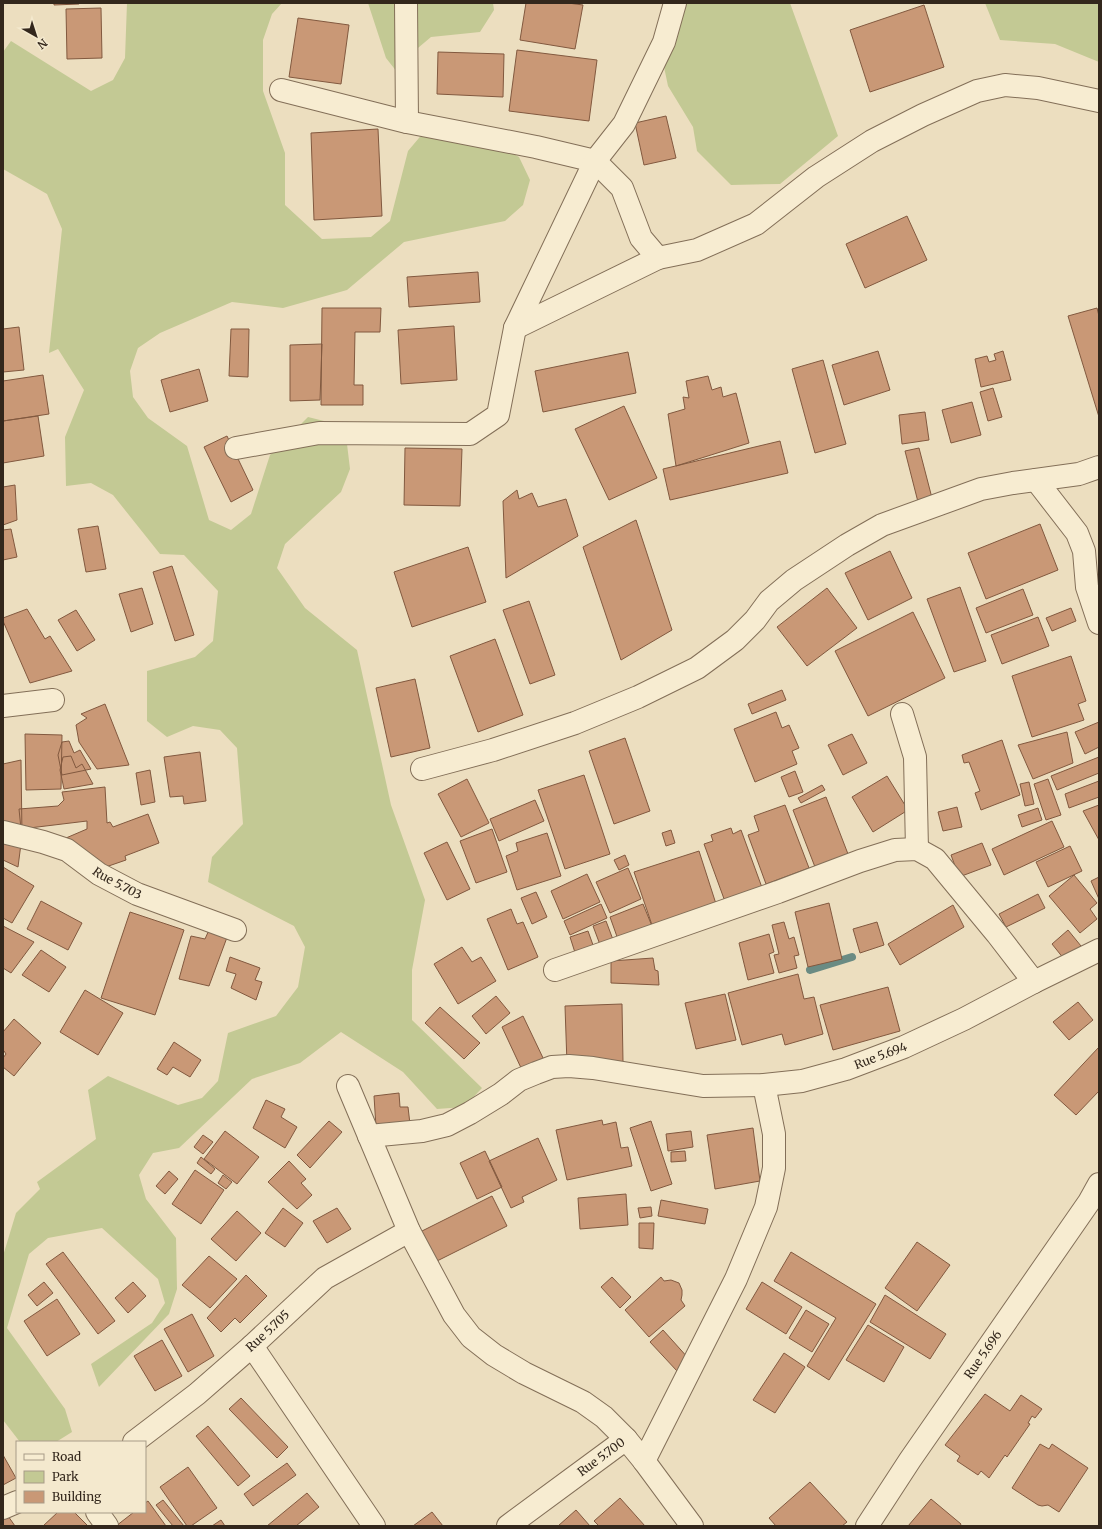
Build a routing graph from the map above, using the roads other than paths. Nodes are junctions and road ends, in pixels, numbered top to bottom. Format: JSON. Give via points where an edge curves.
{"nodes":[{"id":1,"x":406,"y":3,"type":"edge"},
{"id":2,"x":675,"y":3,"type":"edge"},
{"id":3,"x":282,"y":90,"type":"dead end"},
{"id":4,"x":1099,"y":100,"type":"edge"},
{"id":5,"x":408,"y":122,"type":"junction"},
{"id":6,"x":596,"y":161,"type":"junction"},
{"id":7,"x":658,"y":258,"type":"junction"},
{"id":8,"x":515,"y":328,"type":"junction"},
{"id":9,"x":236,"y":448,"type":"dead end"},
{"id":10,"x":1099,"y":467,"type":"edge"},
{"id":11,"x":1036,"y":480,"type":"junction"},
{"id":12,"x":1099,"y":623,"type":"edge"},
{"id":13,"x":53,"y":700,"type":"dead end"},
{"id":14,"x":3,"y":706,"type":"edge"},
{"id":15,"x":902,"y":714,"type":"dead end"},
{"id":16,"x":422,"y":770,"type":"dead end"},
{"id":17,"x":3,"y":832,"type":"edge"},
{"id":18,"x":917,"y":849,"type":"junction"},
{"id":19,"x":235,"y":930,"type":"dead end"},
{"id":20,"x":1099,"y":950,"type":"edge"},
{"id":21,"x":555,"y":970,"type":"dead end"},
{"id":22,"x":1034,"y":982,"type":"junction"},
{"id":23,"x":348,"y":1086,"type":"dead end"},
{"id":24,"x":764,"y":1086,"type":"junction"},
{"id":25,"x":369,"y":1136,"type":"junction"},
{"id":26,"x":1099,"y":1184,"type":"edge"},
{"id":27,"x":409,"y":1231,"type":"junction"},
{"id":28,"x":252,"y":1346,"type":"junction"},
{"id":29,"x":626,"y":1439,"type":"junction"},
{"id":30,"x":135,"y":1441,"type":"edge"},
{"id":31,"x":644,"y":1461,"type":"junction"},
{"id":32,"x":16,"y":1502,"type":"edge"},
{"id":33,"x":3,"y":1508,"type":"edge"},
{"id":34,"x":98,"y":1513,"type":"edge"},
{"id":35,"x":107,"y":1526,"type":"edge"},
{"id":36,"x":374,"y":1526,"type":"edge"},
{"id":37,"x":508,"y":1526,"type":"edge"},
{"id":38,"x":692,"y":1526,"type":"edge"},
{"id":39,"x":867,"y":1526,"type":"edge"}],
"edges":[{"from":1,"to":5,"type":"street"},
{"from":2,"to":6,"type":"street","via":[[664,42],[624,124]]},
{"from":3,"to":5,"type":"street"},
{"from":4,"to":7,"type":"street","via":[[1038,88],[1005,85],[977,91],[872,141],[816,177],[756,224],[697,250]]},
{"from":5,"to":6,"type":"street"},
{"from":6,"to":7,"type":"street","via":[[622,188],[641,238]]},
{"from":6,"to":8,"type":"street"},
{"from":7,"to":8,"type":"street"},
{"from":8,"to":9,"type":"street","via":[[498,415],[470,434],[319,433]]},
{"from":10,"to":11,"type":"street","via":[[1079,474]]},
{"from":11,"to":12,"type":"street","via":[[1077,533],[1084,551],[1087,587]]},
{"from":11,"to":16,"type":"street","via":[[981,490],[882,525],[794,580],[769,601],[735,640],[697,668],[638,697],[575,723]]},
{"from":13,"to":14,"type":"street"},
{"from":15,"to":18,"type":"street","via":[[915,757]]},
{"from":17,"to":19,"type":"street","name":"Rue 5.703","via":[[67,850],[100,874],[137,894]]},
{"from":18,"to":21,"type":"street","via":[[895,850],[860,861]]},
{"from":18,"to":22,"type":"street","via":[[935,859]]},
{"from":20,"to":22,"type":"street","name":"Rue 5.694"},
{"from":22,"to":24,"type":"street","name":"Rue 5.694","via":[[904,1047],[846,1069],[802,1081]]},
{"from":23,"to":25,"type":"street"},
{"from":24,"to":25,"type":"street","name":"Rue 5.694","via":[[703,1086],[593,1068],[552,1067],[519,1080],[501,1094],[447,1125],[422,1131]]},
{"from":24,"to":31,"type":"street","via":[[774,1134],[774,1168],[766,1207],[736,1279]]},
{"from":25,"to":27,"type":"street"},
{"from":26,"to":39,"type":"street","name":"Rue 5.696"},
{"from":27,"to":28,"type":"street","name":"Rue 5.705","via":[[325,1278]]},
{"from":27,"to":29,"type":"street","via":[[454,1315],[471,1337],[524,1373],[583,1402],[604,1417]]},
{"from":28,"to":30,"type":"street","name":"Rue 5.705","via":[[197,1394]]},
{"from":28,"to":36,"type":"street"},
{"from":29,"to":31,"type":"street","name":"Rue 5.700"},
{"from":29,"to":37,"type":"street","name":"Rue 5.700"},
{"from":31,"to":38,"type":"street","name":"Rue 5.700"},
{"from":32,"to":33,"type":"street"},
{"from":34,"to":35,"type":"street"}]}
